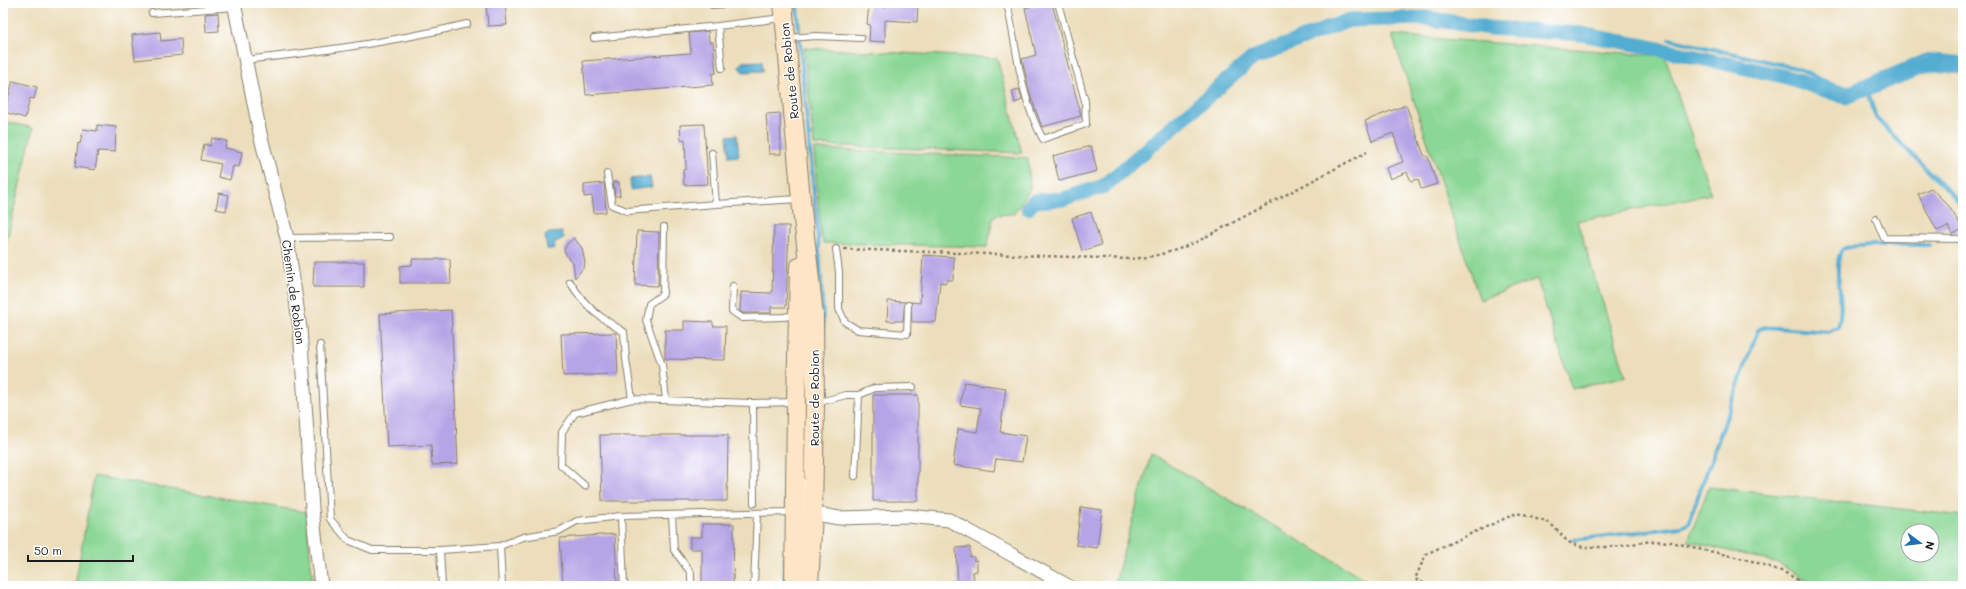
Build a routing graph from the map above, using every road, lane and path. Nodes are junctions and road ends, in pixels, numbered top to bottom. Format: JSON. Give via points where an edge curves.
{"nodes":[{"id":1,"x":711,"y":3,"type":"edge"},
{"id":2,"x":742,"y":3,"type":"edge"},
{"id":3,"x":1007,"y":3,"type":"edge"},
{"id":4,"x":1058,"y":3,"type":"edge"},
{"id":5,"x":235,"y":5,"type":"edge"},
{"id":6,"x":783,"y":10,"type":"edge"},
{"id":7,"x":152,"y":13,"type":"dead end"},
{"id":8,"x":467,"y":24,"type":"dead end"},
{"id":9,"x":718,"y":26,"type":"junction"},
{"id":10,"x":594,"y":38,"type":"dead end"},
{"id":11,"x":787,"y":38,"type":"junction"},
{"id":12,"x":861,"y":38,"type":"dead end"},
{"id":13,"x":245,"y":60,"type":"junction"},
{"id":14,"x":722,"y":68,"type":"dead end"},
{"id":15,"x":1367,"y":152,"type":"dead end"},
{"id":16,"x":712,"y":153,"type":"dead end"},
{"id":17,"x":607,"y":174,"type":"dead end"},
{"id":18,"x":716,"y":204,"type":"junction"},
{"id":19,"x":801,"y":205,"type":"junction"},
{"id":20,"x":1876,"y":219,"type":"dead end"},
{"id":21,"x":664,"y":227,"type":"dead end"},
{"id":22,"x":390,"y":237,"type":"dead end"},
{"id":23,"x":287,"y":238,"type":"junction"},
{"id":24,"x":1963,"y":239,"type":"edge"},
{"id":25,"x":836,"y":249,"type":"joint"},
{"id":26,"x":570,"y":282,"type":"dead end"},
{"id":27,"x":733,"y":286,"type":"dead end"},
{"id":28,"x":908,"y":305,"type":"dead end"},
{"id":29,"x":798,"y":315,"type":"junction"},
{"id":30,"x":320,"y":345,"type":"dead end"},
{"id":31,"x":913,"y":387,"type":"dead end"},
{"id":32,"x":859,"y":395,"type":"junction"},
{"id":33,"x":632,"y":399,"type":"junction"},
{"id":34,"x":666,"y":400,"type":"junction"},
{"id":35,"x":754,"y":403,"type":"junction"},
{"id":36,"x":805,"y":403,"type":"junction"},
{"id":37,"x":855,"y":476,"type":"dead end"},
{"id":38,"x":585,"y":486,"type":"dead end"},
{"id":39,"x":754,"y":503,"type":"dead end"},
{"id":40,"x":757,"y":513,"type":"junction"},
{"id":41,"x":804,"y":514,"type":"junction"},
{"id":42,"x":672,"y":515,"type":"junction"},
{"id":43,"x":621,"y":516,"type":"junction"},
{"id":44,"x":500,"y":546,"type":"junction"},
{"id":45,"x":804,"y":549,"type":"dead end"},
{"id":46,"x":440,"y":550,"type":"junction"},
{"id":47,"x":1798,"y":580,"type":"junction"},
{"id":48,"x":321,"y":586,"type":"edge"},
{"id":49,"x":442,"y":586,"type":"edge"},
{"id":50,"x":502,"y":586,"type":"edge"},
{"id":51,"x":624,"y":586,"type":"edge"},
{"id":52,"x":691,"y":586,"type":"edge"},
{"id":53,"x":754,"y":586,"type":"edge"},
{"id":54,"x":794,"y":586,"type":"edge"},
{"id":55,"x":807,"y":586,"type":"edge"},
{"id":56,"x":1068,"y":586,"type":"edge"},
{"id":57,"x":1429,"y":586,"type":"edge"},
{"id":58,"x":1795,"y":586,"type":"edge"},
{"id":59,"x":1808,"y":586,"type":"edge"}],
"edges":[{"from":1,"to":2,"type":"lane"},
{"from":3,"to":4,"type":"lane","via":[[1016,42],[1015,55],[1043,139],[1086,124],[1085,101]]},
{"from":5,"to":7,"type":"lane"},
{"from":5,"to":13,"type":"street","name":"Chemin de Robion"},
{"from":6,"to":9,"type":"lane"},
{"from":6,"to":11,"type":"main road","name":"Route de Robion"},
{"from":8,"to":13,"type":"lane","via":[[426,34],[326,51]]},
{"from":9,"to":10,"type":"lane"},
{"from":9,"to":14,"type":"lane"},
{"from":11,"to":12,"type":"lane"},
{"from":11,"to":19,"type":"main road","name":"Route de Robion"},
{"from":13,"to":23,"type":"street","name":"Chemin de Robion","via":[[261,138]]},
{"from":15,"to":25,"type":"path","via":[[1196,242],[1175,252],[1152,258]]},
{"from":16,"to":18,"type":"lane"},
{"from":17,"to":18,"type":"lane","via":[[612,205],[627,211]]},
{"from":18,"to":19,"type":"lane"},
{"from":19,"to":29,"type":"main road","name":"Route de Robion"},
{"from":19,"to":36,"type":"main road","name":"Route de Robion","via":[[814,315]]},
{"from":20,"to":24,"type":"lane","via":[[1884,238]]},
{"from":21,"to":34,"type":"lane","via":[[663,294],[648,304],[646,320],[662,365]]},
{"from":22,"to":23,"type":"lane"},
{"from":23,"to":48,"type":"street","name":"Chemin de Robion","via":[[300,328],[312,509]]},
{"from":25,"to":28,"type":"lane","via":[[839,309],[845,322],[858,330],[907,334]]},
{"from":26,"to":33,"type":"lane","via":[[582,302],[599,317],[624,332]]},
{"from":27,"to":29,"type":"lane","via":[[732,311],[742,318]]},
{"from":29,"to":36,"type":"main road","name":"Route de Robion"},
{"from":30,"to":46,"type":"lane","via":[[330,519],[348,540],[372,550]]},
{"from":31,"to":32,"type":"lane","via":[[875,388]]},
{"from":32,"to":36,"type":"lane"},
{"from":32,"to":37,"type":"lane"},
{"from":33,"to":34,"type":"lane"},
{"from":33,"to":38,"type":"lane","via":[[575,412],[562,432],[561,465]]},
{"from":34,"to":35,"type":"lane"},
{"from":35,"to":36,"type":"lane"},
{"from":35,"to":39,"type":"lane"},
{"from":36,"to":41,"type":"main road","name":"Route de Robion"},
{"from":36,"to":41,"type":"main road","name":"Route de Robion","via":[[795,445]]},
{"from":40,"to":41,"type":"lane"},
{"from":40,"to":42,"type":"lane"},
{"from":40,"to":53,"type":"lane"},
{"from":41,"to":54,"type":"main road","name":"Route de Robion"},
{"from":41,"to":55,"type":"main road","name":"Route de Robion"},
{"from":41,"to":56,"type":"street","via":[[839,518],[908,516],[949,520]]},
{"from":42,"to":43,"type":"lane"},
{"from":42,"to":52,"type":"lane","via":[[674,550],[691,573]]},
{"from":43,"to":44,"type":"lane","via":[[577,521],[559,531],[523,537]]},
{"from":43,"to":51,"type":"lane"},
{"from":44,"to":46,"type":"lane"},
{"from":44,"to":50,"type":"lane"},
{"from":45,"to":55,"type":"lane"},
{"from":46,"to":49,"type":"lane"},
{"from":47,"to":57,"type":"path","via":[[1784,572],[1752,561],[1671,542],[1651,541],[1613,547],[1582,547],[1568,542],[1550,523],[1517,513],[1426,554],[1415,579]]},
{"from":47,"to":58,"type":"path"},
{"from":47,"to":59,"type":"path"}]}
